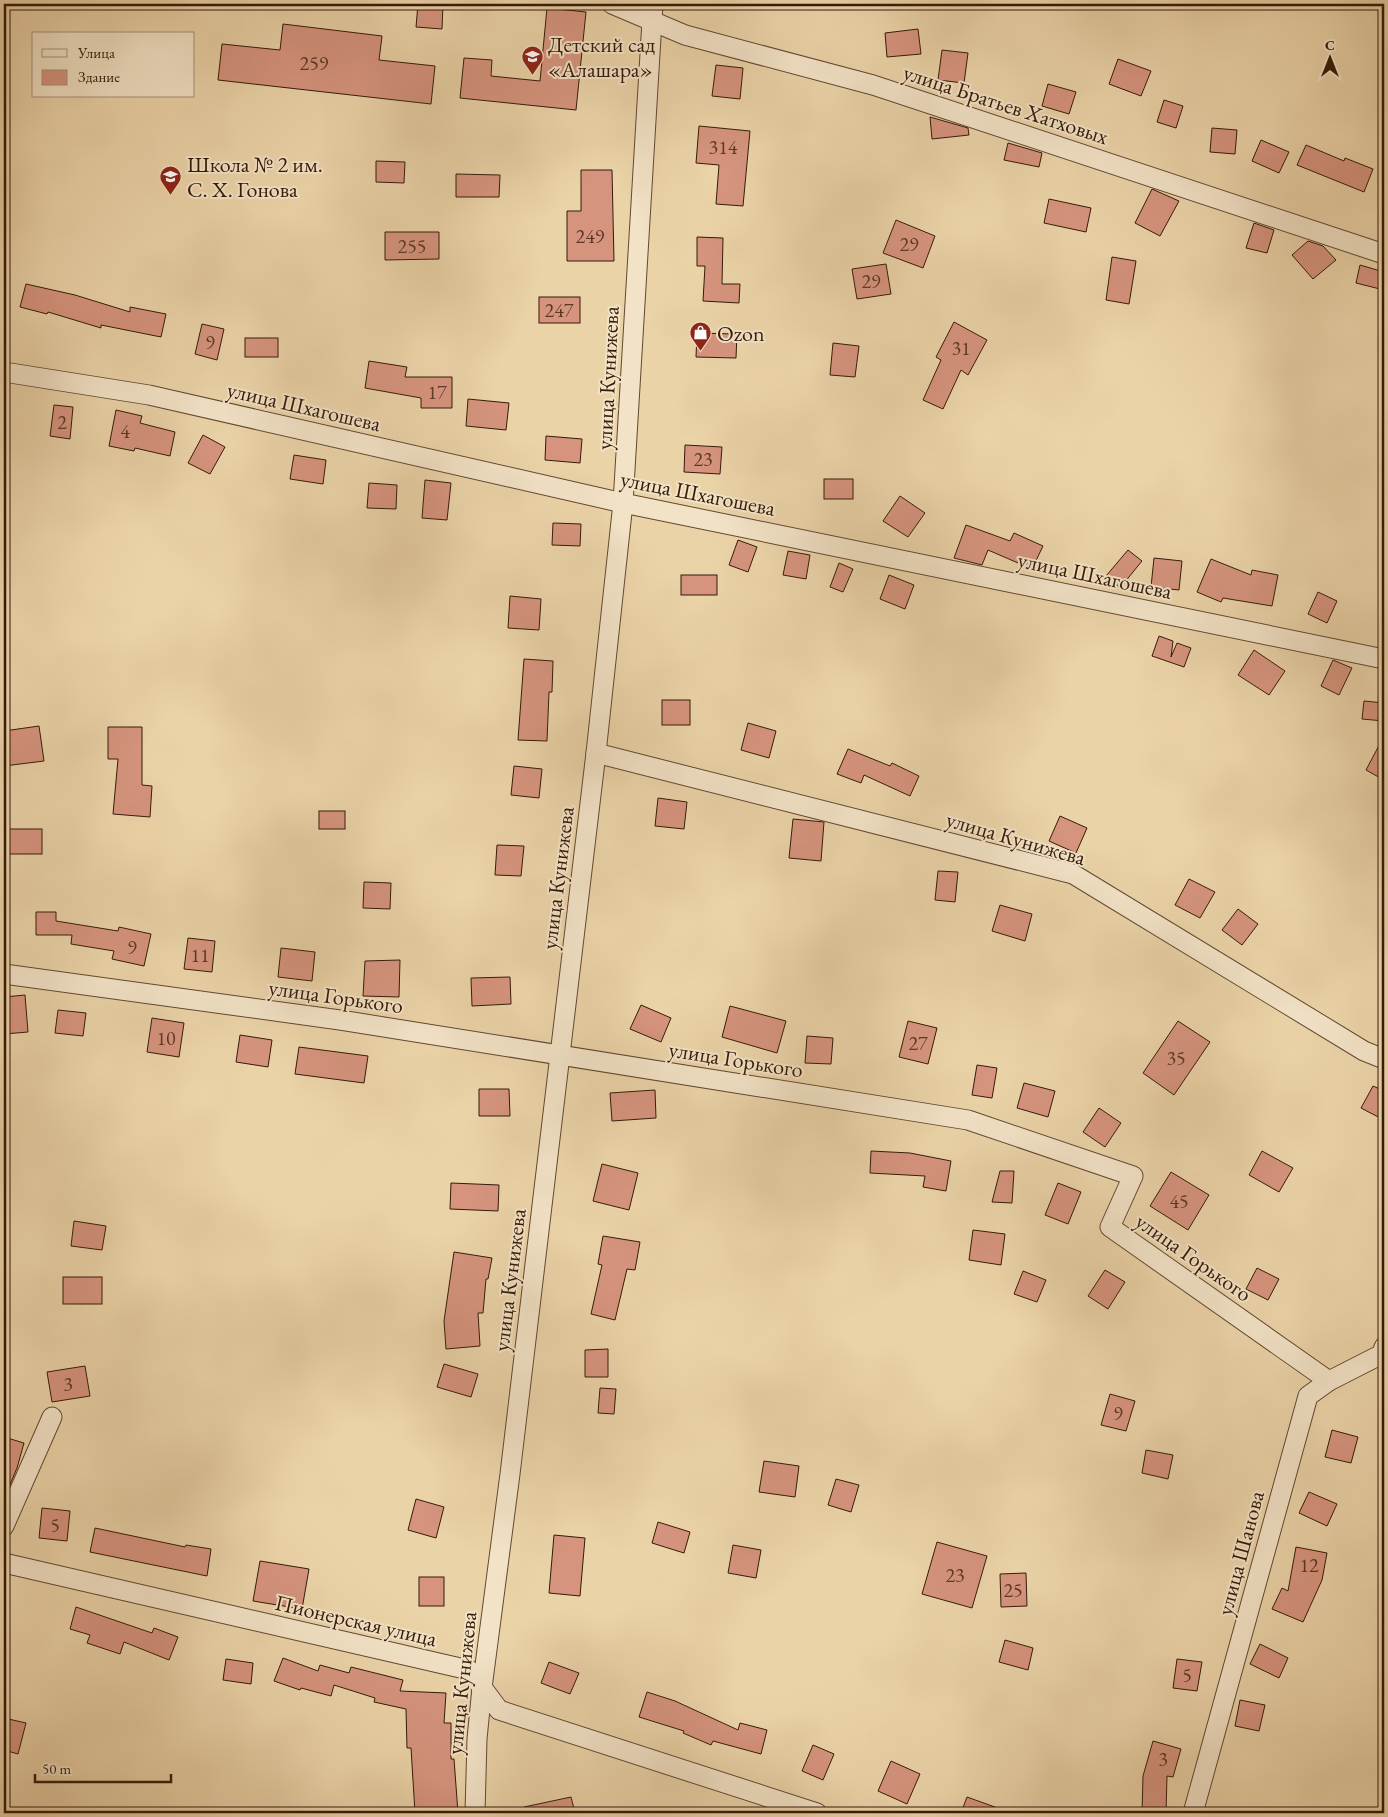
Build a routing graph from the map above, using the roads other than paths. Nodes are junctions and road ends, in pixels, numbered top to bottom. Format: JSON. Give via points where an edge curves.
{"nodes":[{"id":1,"x":612,"y":4,"type":"edge"},
{"id":2,"x":652,"y":12,"type":"edge"},
{"id":3,"x":1384,"y":254,"type":"edge"},
{"id":4,"x":4,"y":372,"type":"edge"},
{"id":5,"x":623,"y":503,"type":"junction"},
{"id":6,"x":1384,"y":659,"type":"edge"},
{"id":7,"x":596,"y":753,"type":"junction"},
{"id":8,"x":4,"y":974,"type":"edge"},
{"id":9,"x":559,"y":1055,"type":"junction"},
{"id":10,"x":1384,"y":1059,"type":"edge"},
{"id":11,"x":1384,"y":1347,"type":"edge"},
{"id":12,"x":1329,"y":1381,"type":"junction"},
{"id":13,"x":52,"y":1417,"type":"dead end"},
{"id":14,"x":4,"y":1526,"type":"edge"},
{"id":15,"x":4,"y":1563,"type":"edge"},
{"id":16,"x":482,"y":1688,"type":"junction"},
{"id":17,"x":474,"y":1813,"type":"edge"},
{"id":18,"x":817,"y":1813,"type":"edge"},
{"id":19,"x":1193,"y":1813,"type":"edge"}],
"edges":[{"from":1,"to":2,"type":"street","name":"улица Братьев Хатховых"},
{"from":2,"to":3,"type":"street","name":"улица Братьев Хатховых","via":[[685,35],[873,85]]},
{"from":2,"to":5,"type":"street","name":"улица Кунижева"},
{"from":4,"to":5,"type":"street","name":"улица Шхагошева","via":[[149,395]]},
{"from":5,"to":6,"type":"street","name":"улица Шхагошева"},
{"from":5,"to":7,"type":"street","name":"улица Кунижева"},
{"from":7,"to":9,"type":"street","name":"улица Кунижева"},
{"from":7,"to":10,"type":"street","name":"улица Кунижева","via":[[1073,874],[1364,1051]]},
{"from":8,"to":9,"type":"street","name":"улица Горького","via":[[340,1020]]},
{"from":9,"to":12,"type":"street","name":"улица Горького","via":[[968,1120],[1133,1176],[1110,1227]]},
{"from":9,"to":16,"type":"street","name":"улица Кунижева"},
{"from":11,"to":12,"type":"street","name":"улица Шанова","via":[[1382,1354]]},
{"from":12,"to":19,"type":"street","name":"улица Шанова","via":[[1308,1396]]},
{"from":13,"to":14,"type":"street"},
{"from":15,"to":16,"type":"street","name":"Пионерская улица","via":[[469,1670]]},
{"from":16,"to":17,"type":"street","name":"улица Кунижева"},
{"from":16,"to":18,"type":"street","name":"Пионерская улица","via":[[499,1710]]}]}
